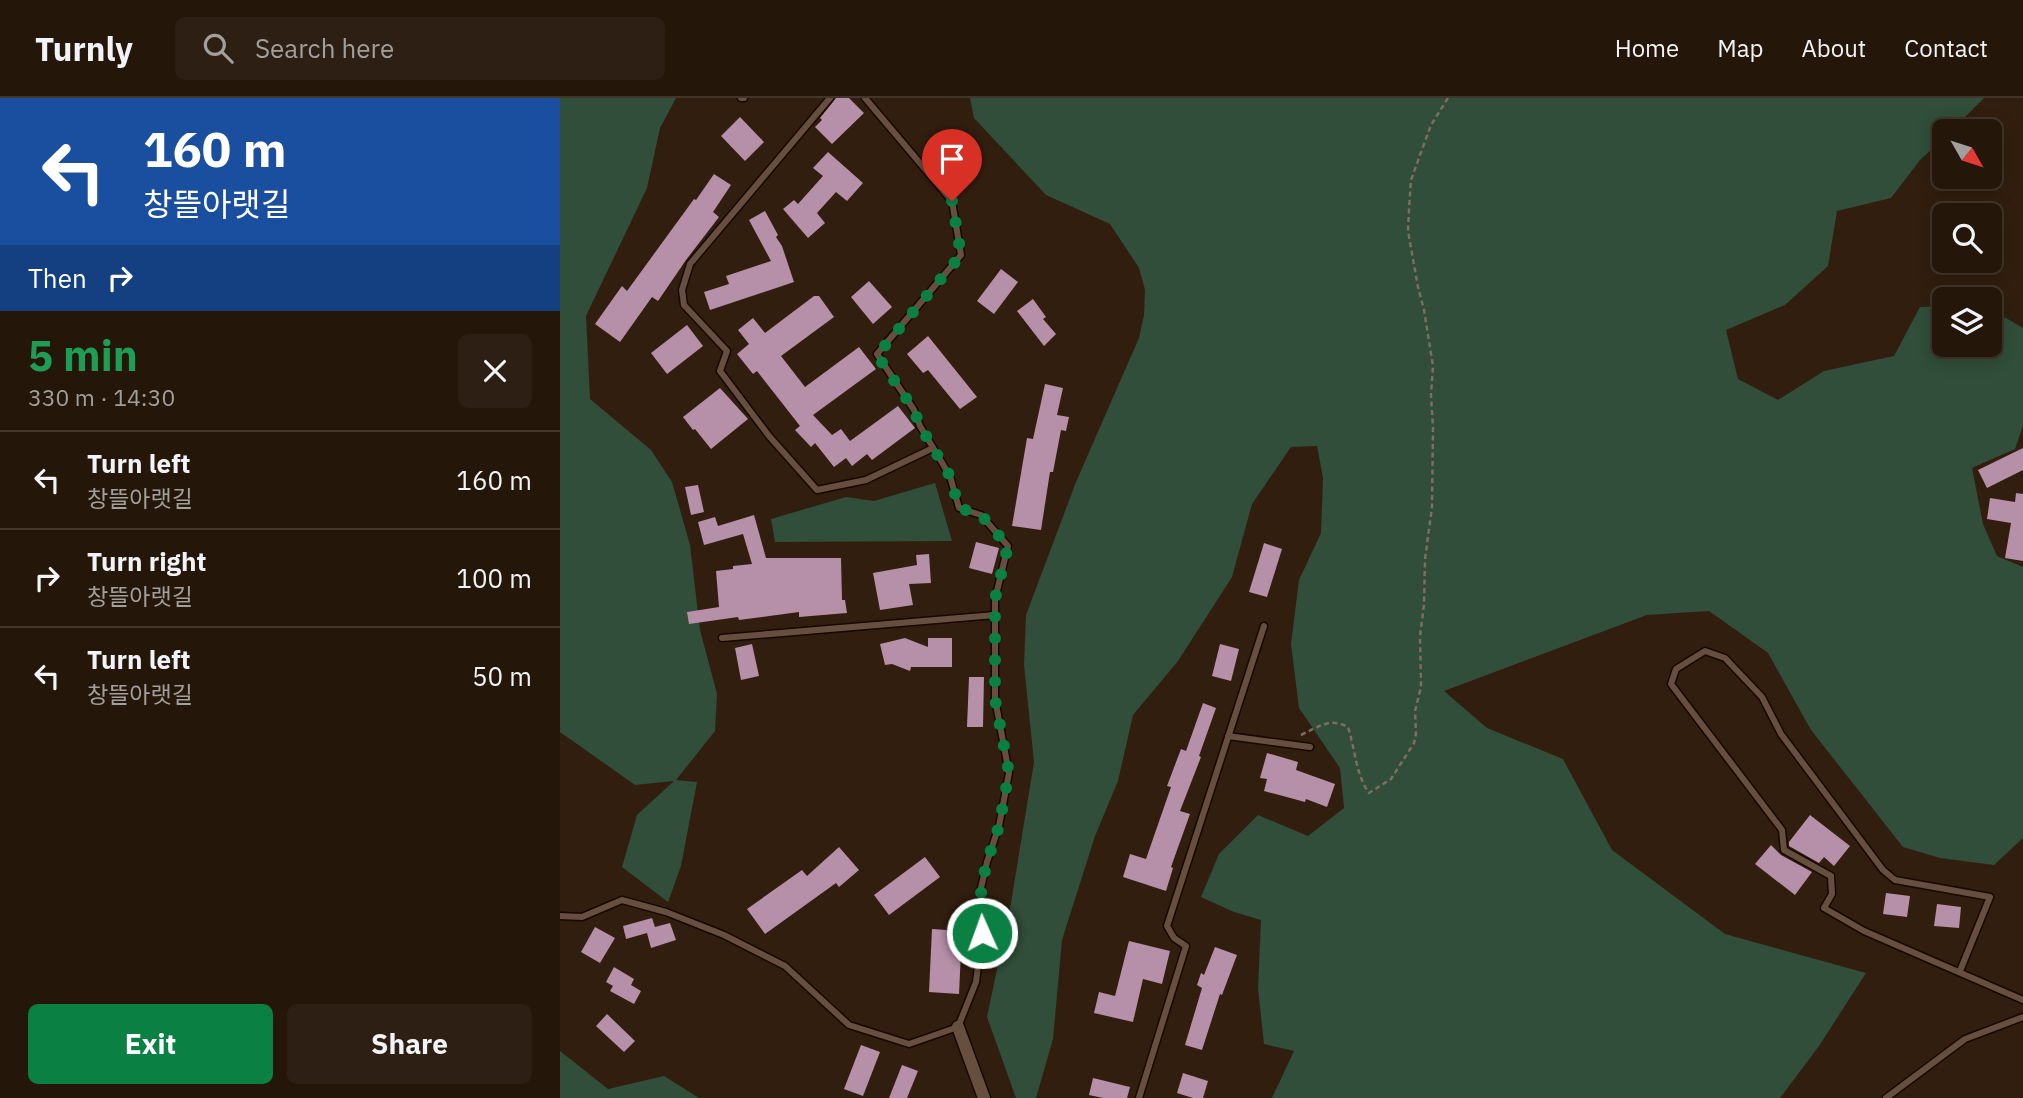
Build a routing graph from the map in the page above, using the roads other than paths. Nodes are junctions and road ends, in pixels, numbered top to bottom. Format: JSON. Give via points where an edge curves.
{"nodes":[{"id":1,"x":830,"y":98,"type":"edge"},
{"id":2,"x":865,"y":98,"type":"edge"},
{"id":3,"x":933,"y":448,"type":"junction"},
{"id":4,"x":995,"y":615,"type":"junction"},
{"id":5,"x":1264,"y":626,"type":"dead end"},
{"id":6,"x":722,"y":638,"type":"dead end"},
{"id":7,"x":1228,"y":736,"type":"junction"},
{"id":8,"x":1310,"y":747,"type":"dead end"},
{"id":9,"x":560,"y":916,"type":"edge"},
{"id":10,"x":1960,"y":971,"type":"junction"},
{"id":11,"x":2023,"y":1000,"type":"edge"},
{"id":12,"x":2023,"y":1017,"type":"edge"},
{"id":13,"x":958,"y":1027,"type":"junction"},
{"id":14,"x":984,"y":1098,"type":"edge"},
{"id":15,"x":1139,"y":1098,"type":"edge"},
{"id":16,"x":1886,"y":1098,"type":"edge"}],
"edges":[{"from":1,"to":3,"type":"lane","via":[[690,264],[682,290],[684,305],[727,351],[720,371],[817,490],[866,480]]},
{"from":2,"to":3,"type":"lane","via":[[952,201],[961,255],[877,355]]},
{"from":3,"to":4,"type":"lane","via":[[950,476],[959,508],[981,515],[1008,546]]},
{"from":4,"to":6,"type":"lane"},
{"from":4,"to":13,"type":"lane","via":[[995,699],[1009,773],[981,888],[976,982]]},
{"from":5,"to":7,"type":"lane"},
{"from":7,"to":8,"type":"lane"},
{"from":7,"to":15,"type":"lane","via":[[1167,926],[1186,946]]},
{"from":9,"to":13,"type":"lane","via":[[582,917],[622,900],[666,912],[785,966],[849,1025],[909,1044]]},
{"from":10,"to":10,"type":"lane","via":[[1864,931],[1824,908],[1832,894],[1831,876],[1784,850],[1782,830],[1671,684],[1676,669],[1705,651],[1726,658],[1762,697],[1781,734],[1895,880],[1990,897]]},
{"from":10,"to":11,"type":"lane"},
{"from":12,"to":16,"type":"lane","via":[[1965,1039]]},
{"from":13,"to":14,"type":"street"}]}
